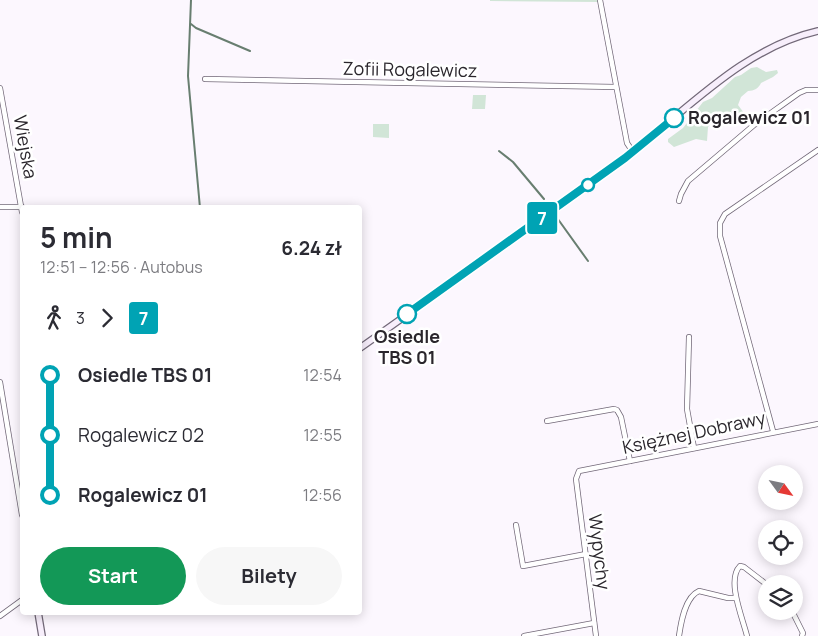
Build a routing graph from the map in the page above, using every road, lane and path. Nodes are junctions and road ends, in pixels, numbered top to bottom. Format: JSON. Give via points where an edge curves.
{"nodes":[{"id":1,"x":600,"y":0,"type":"edge"},
{"id":2,"x":818,"y":30,"type":"edge"},
{"id":3,"x":204,"y":79,"type":"dead end"},
{"id":4,"x":616,"y":87,"type":"junction"},
{"id":5,"x":0,"y":88,"type":"edge"},
{"id":6,"x":818,"y":90,"type":"edge"},
{"id":7,"x":818,"y":150,"type":"edge"},
{"id":8,"x":633,"y":152,"type":"junction"},
{"id":9,"x":679,"y":201,"type":"dead end"},
{"id":10,"x":21,"y":205,"type":"edge"},
{"id":11,"x":0,"y":207,"type":"edge"},
{"id":12,"x":20,"y":209,"type":"edge"},
{"id":13,"x":689,"y":337,"type":"dead end"},
{"id":14,"x":362,"y":347,"type":"edge"},
{"id":15,"x":0,"y":382,"type":"edge"},
{"id":16,"x":547,"y":421,"type":"dead end"},
{"id":17,"x":818,"y":424,"type":"edge"},
{"id":18,"x":773,"y":431,"type":"junction"},
{"id":19,"x":694,"y":448,"type":"junction"},
{"id":20,"x":630,"y":461,"type":"junction"},
{"id":21,"x":577,"y":473,"type":"joint"},
{"id":22,"x":20,"y":503,"type":"edge"},
{"id":23,"x":516,"y":525,"type":"dead end"},
{"id":24,"x":586,"y":554,"type":"junction"},
{"id":25,"x":758,"y":578,"type":"edge"},
{"id":26,"x":735,"y":598,"type":"junction"},
{"id":27,"x":20,"y":601,"type":"edge"},
{"id":28,"x":38,"y":615,"type":"edge"},
{"id":29,"x":0,"y":616,"type":"edge"},
{"id":30,"x":796,"y":620,"type":"edge"},
{"id":31,"x":594,"y":623,"type":"junction"},
{"id":32,"x":42,"y":636,"type":"edge"},
{"id":33,"x":524,"y":636,"type":"edge"},
{"id":34,"x":596,"y":636,"type":"edge"},
{"id":35,"x":679,"y":636,"type":"edge"},
{"id":36,"x":747,"y":636,"type":"edge"},
{"id":37,"x":802,"y":636,"type":"edge"}],
"edges":[{"from":1,"to":4,"type":"street"},
{"from":2,"to":8,"type":"street","via":[[793,38],[737,67]]},
{"from":3,"to":4,"type":"street","name":"Zofii Rogalewicz"},
{"from":4,"to":8,"type":"street","via":[[627,143]]},
{"from":5,"to":10,"type":"street","name":"Wiejska"},
{"from":6,"to":9,"type":"street","via":[[799,93],[754,125],[688,181]]},
{"from":7,"to":18,"type":"street","via":[[724,214],[720,223]]},
{"from":8,"to":14,"type":"street"},
{"from":11,"to":12,"type":"street"},
{"from":13,"to":19,"type":"street","via":[[687,409]]},
{"from":15,"to":22,"type":"street"},
{"from":16,"to":20,"type":"street","via":[[617,410]]},
{"from":17,"to":18,"type":"street","name":"Księżnej Dobrawy"},
{"from":18,"to":19,"type":"street","name":"Księżnej Dobrawy"},
{"from":19,"to":20,"type":"street","name":"Księżnej Dobrawy"},
{"from":20,"to":21,"type":"street","name":"Księżnej Dobrawy"},
{"from":21,"to":24,"type":"street","name":"Wypychy"},
{"from":23,"to":24,"type":"street","via":[[524,566]]},
{"from":24,"to":31,"type":"street","name":"Wypychy"},
{"from":25,"to":26,"type":"street","via":[[744,567],[738,567]]},
{"from":26,"to":35,"type":"street","via":[[696,592],[688,601]]},
{"from":26,"to":36,"type":"street"},
{"from":27,"to":29,"type":"street"},
{"from":28,"to":32,"type":"street"},
{"from":30,"to":37,"type":"street"},
{"from":31,"to":33,"type":"street"},
{"from":31,"to":34,"type":"street","name":"Wypychy"}]}
